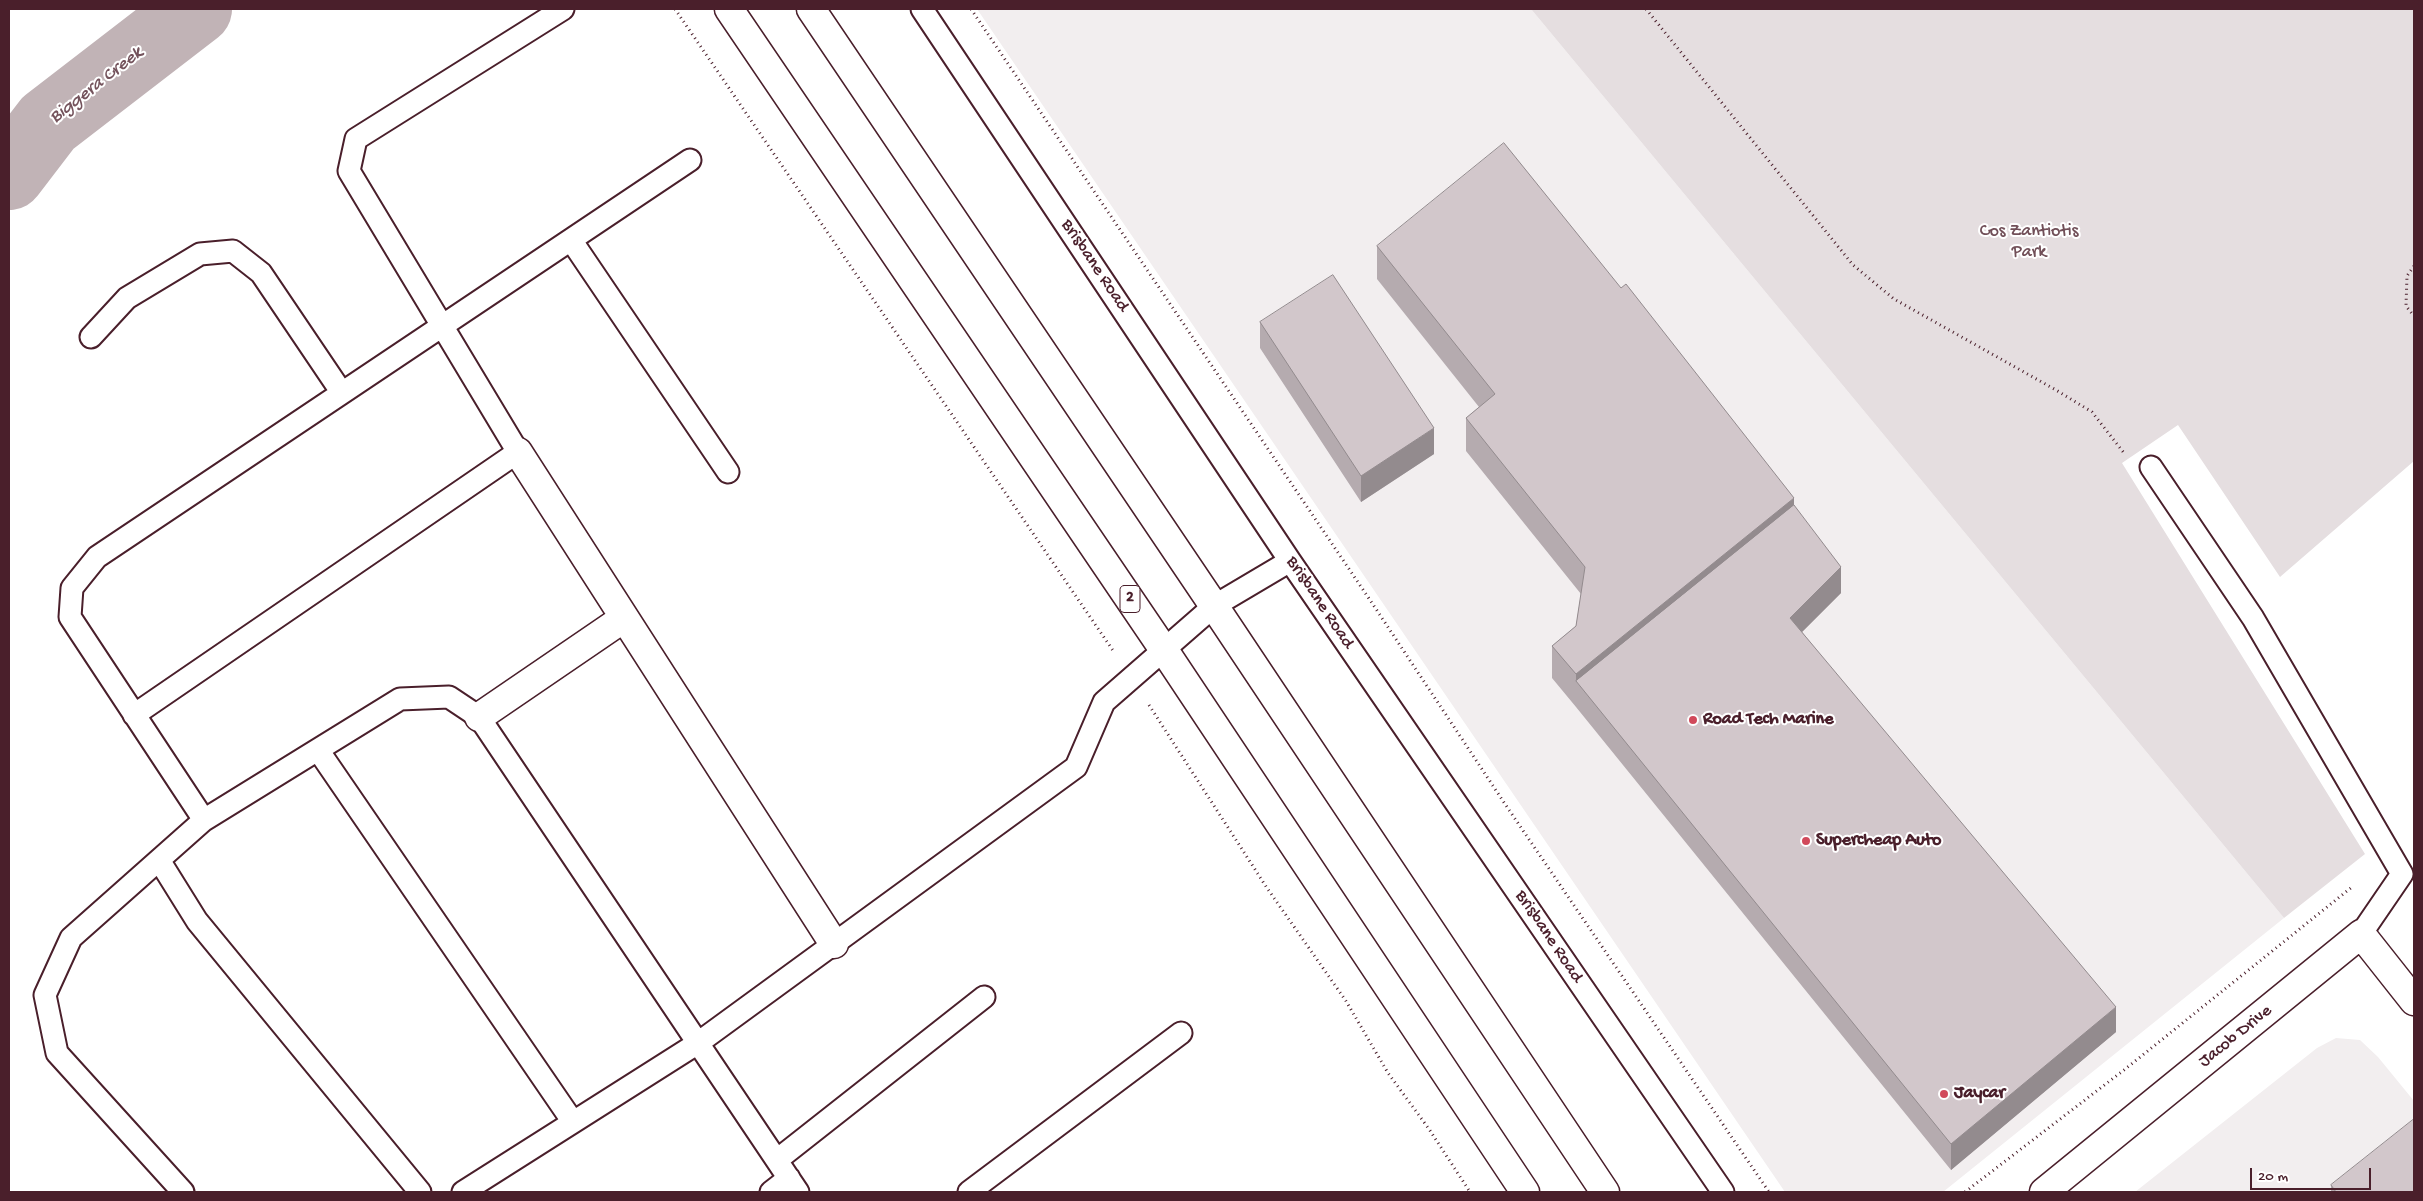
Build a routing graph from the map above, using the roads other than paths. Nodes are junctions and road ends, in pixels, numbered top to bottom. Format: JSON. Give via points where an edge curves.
{"nodes":[{"id":1,"x":563,"y":9,"type":"edge"},
{"id":2,"x":729,"y":9,"type":"edge"},
{"id":3,"x":811,"y":9,"type":"edge"},
{"id":4,"x":922,"y":9,"type":"edge"},
{"id":5,"x":690,"y":160,"type":"dead end"},
{"id":6,"x":571,"y":240,"type":"junction"},
{"id":7,"x":442,"y":326,"type":"junction"},
{"id":8,"x":91,"y":338,"type":"dead end"},
{"id":9,"x":342,"y":393,"type":"junction"},
{"id":10,"x":518,"y":452,"type":"junction"},
{"id":11,"x":2151,"y":467,"type":"road end"},
{"id":12,"x":728,"y":472,"type":"dead end"},
{"id":13,"x":1290,"y":561,"type":"junction"},
{"id":14,"x":1214,"y":606,"type":"junction"},
{"id":15,"x":624,"y":618,"type":"junction"},
{"id":16,"x":1164,"y":650,"type":"junction"},
{"id":17,"x":134,"y":715,"type":"junction"},
{"id":18,"x":479,"y":717,"type":"junction"},
{"id":19,"x":318,"y":750,"type":"junction"},
{"id":20,"x":204,"y":820,"type":"junction"},
{"id":21,"x":159,"y":860,"type":"junction"},
{"id":22,"x":2361,"y":934,"type":"junction"},
{"id":23,"x":834,"y":944,"type":"junction"},
{"id":24,"x":984,"y":997,"type":"dead end"},
{"id":25,"x":2414,"y":1001,"type":"edge"},
{"id":26,"x":1181,"y":1033,"type":"dead end"},
{"id":27,"x":698,"y":1043,"type":"junction"},
{"id":28,"x":573,"y":1122,"type":"junction"},
{"id":29,"x":777,"y":1160,"type":"junction"},
{"id":30,"x":794,"y":1185,"type":"edge"},
{"id":31,"x":2047,"y":1191,"type":"edge"},
{"id":32,"x":183,"y":1192,"type":"edge"},
{"id":33,"x":420,"y":1192,"type":"edge"},
{"id":34,"x":463,"y":1192,"type":"edge"},
{"id":35,"x":771,"y":1192,"type":"edge"},
{"id":36,"x":969,"y":1192,"type":"edge"},
{"id":37,"x":1525,"y":1192,"type":"edge"},
{"id":38,"x":1605,"y":1192,"type":"edge"},
{"id":39,"x":1723,"y":1192,"type":"edge"}],
"edges":[{"from":1,"to":7,"type":"lane","via":[[356,139],[349,171]]},
{"from":2,"to":16,"type":"main road","number":"2"},
{"from":3,"to":14,"type":"main road"},
{"from":4,"to":13,"type":"lane","name":"Brisbane Road"},
{"from":5,"to":6,"type":"lane"},
{"from":6,"to":7,"type":"lane"},
{"from":6,"to":12,"type":"lane"},
{"from":7,"to":9,"type":"lane"},
{"from":7,"to":10,"type":"lane"},
{"from":8,"to":9,"type":"lane","via":[[127,298],[200,254],[233,251],[261,273]]},
{"from":9,"to":17,"type":"lane","via":[[97,557],[72,588],[70,618]]},
{"from":10,"to":15,"type":"main road"},
{"from":10,"to":17,"type":"lane"},
{"from":11,"to":22,"type":"lane","via":[[2253,618],[2402,874]]},
{"from":13,"to":14,"type":"lane"},
{"from":13,"to":39,"type":"lane","name":"Brisbane Road"},
{"from":14,"to":16,"type":"lane"},
{"from":14,"to":38,"type":"main road"},
{"from":15,"to":18,"type":"main road"},
{"from":15,"to":23,"type":"main road"},
{"from":16,"to":23,"type":"lane","via":[[1104,702],[1076,767]]},
{"from":16,"to":37,"type":"main road","number":"2"},
{"from":17,"to":20,"type":"lane"},
{"from":18,"to":19,"type":"lane","via":[[449,697],[400,699]]},
{"from":18,"to":27,"type":"lane"},
{"from":19,"to":20,"type":"lane"},
{"from":19,"to":28,"type":"lane"},
{"from":20,"to":21,"type":"lane"},
{"from":21,"to":32,"type":"lane","via":[[71,938],[45,995],[57,1053]]},
{"from":21,"to":33,"type":"lane","via":[[197,921]]},
{"from":22,"to":25,"type":"main road"},
{"from":22,"to":31,"type":"main road","name":"Jacob Drive"},
{"from":23,"to":27,"type":"lane"},
{"from":24,"to":29,"type":"lane"},
{"from":26,"to":36,"type":"lane"},
{"from":27,"to":28,"type":"lane"},
{"from":27,"to":29,"type":"lane"},
{"from":28,"to":34,"type":"lane"},
{"from":29,"to":30,"type":"lane"},
{"from":30,"to":35,"type":"lane"}]}
